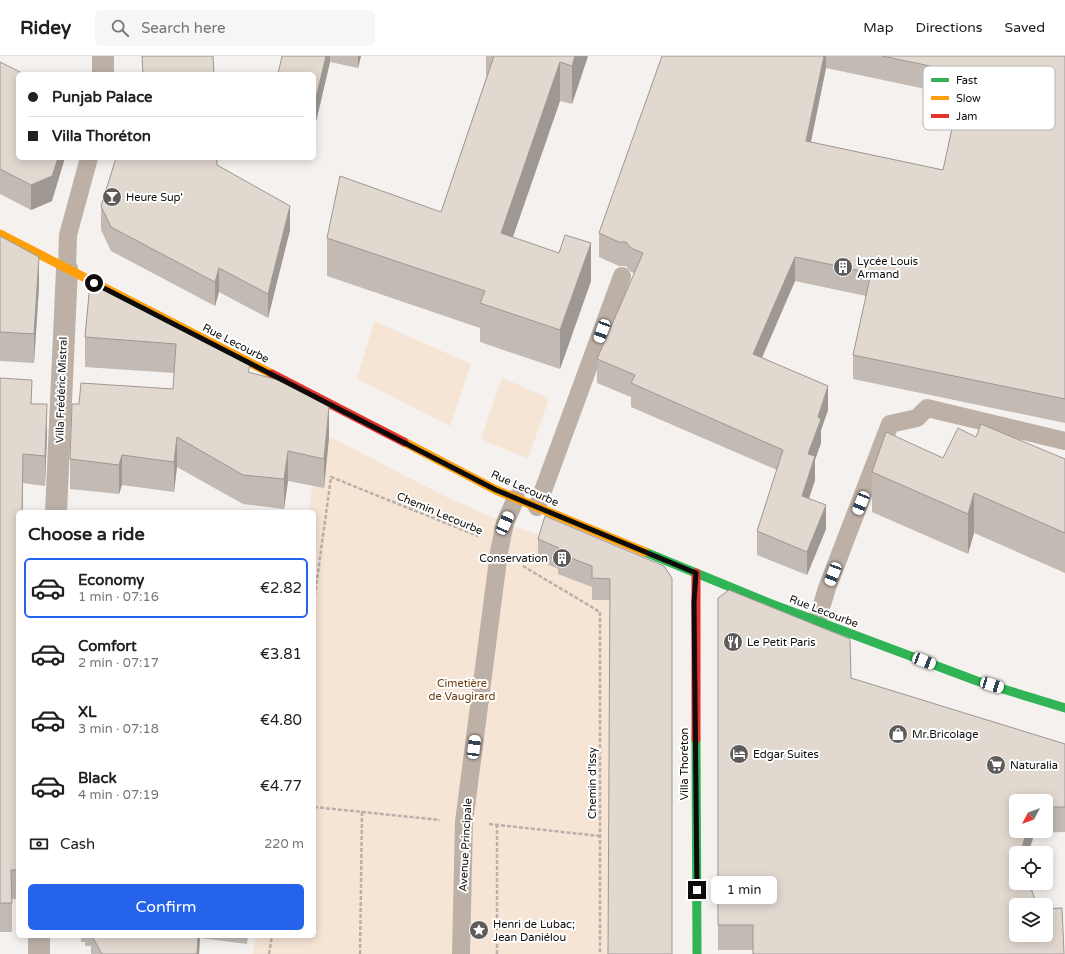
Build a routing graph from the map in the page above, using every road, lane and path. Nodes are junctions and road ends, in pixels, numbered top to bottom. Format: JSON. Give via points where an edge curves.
{"nodes":[{"id":1,"x":103,"y":56,"type":"edge"},
{"id":2,"x":103,"y":72,"type":"edge"},
{"id":3,"x":88,"y":160,"type":"edge"},
{"id":4,"x":0,"y":234,"type":"edge"},
{"id":5,"x":66,"y":269,"type":"junction"},
{"id":6,"x":622,"y":276,"type":"dead end"},
{"id":7,"x":1065,"y":442,"type":"edge"},
{"id":8,"x":516,"y":498,"type":"junction"},
{"id":9,"x":537,"y":507,"type":"junction"},
{"id":10,"x":56,"y":510,"type":"edge"},
{"id":11,"x":499,"y":552,"type":"junction"},
{"id":12,"x":696,"y":573,"type":"junction"},
{"id":13,"x":316,"y":587,"type":"edge"},
{"id":14,"x":600,"y":612,"type":"joint"},
{"id":15,"x":817,"y":621,"type":"junction"},
{"id":16,"x":1065,"y":708,"type":"edge"},
{"id":17,"x":362,"y":812,"type":"dead end"},
{"id":18,"x":497,"y":825,"type":"dead end"},
{"id":19,"x":39,"y":938,"type":"edge"},
{"id":20,"x":272,"y":938,"type":"edge"},
{"id":21,"x":39,"y":954,"type":"edge"},
{"id":22,"x":269,"y":954,"type":"edge"},
{"id":23,"x":360,"y":954,"type":"edge"},
{"id":24,"x":461,"y":954,"type":"edge"},
{"id":25,"x":497,"y":954,"type":"edge"},
{"id":26,"x":600,"y":954,"type":"edge"},
{"id":27,"x":697,"y":954,"type":"edge"}],
"edges":[{"from":1,"to":2,"type":"street"},
{"from":3,"to":5,"type":"lane","via":[[68,235]]},
{"from":4,"to":5,"type":"main road","name":"Rue Lecourbe"},
{"from":5,"to":8,"type":"main road","name":"Rue Lecourbe"},
{"from":5,"to":10,"type":"street","name":"Villa Frédéric Mistral"},
{"from":6,"to":9,"type":"lane"},
{"from":7,"to":15,"type":"lane","via":[[927,408],[916,418],[890,424],[827,588]]},
{"from":8,"to":9,"type":"main road","name":"Rue Lecourbe"},
{"from":8,"to":11,"type":"lane","name":"Avenue Principale","via":[[505,523]]},
{"from":9,"to":12,"type":"main road","name":"Rue Lecourbe"},
{"from":11,"to":13,"type":"path","name":"Chemin Lecourbe","via":[[478,536],[331,477]]},
{"from":11,"to":14,"type":"path","name":"Chemin Lecourbe"},
{"from":11,"to":24,"type":"lane","name":"Avenue Principale","via":[[464,822]]},
{"from":12,"to":15,"type":"main road","name":"Rue Lecourbe"},
{"from":12,"to":27,"type":"main road","name":"Villa Thoréton","via":[[694,602]]},
{"from":14,"to":26,"type":"path","name":"Chemin d'Issy"},
{"from":15,"to":16,"type":"main road","name":"Rue Lecourbe","via":[[977,681]]},
{"from":17,"to":23,"type":"path"},
{"from":18,"to":25,"type":"path"},
{"from":19,"to":21,"type":"street"},
{"from":20,"to":22,"type":"path"}]}
